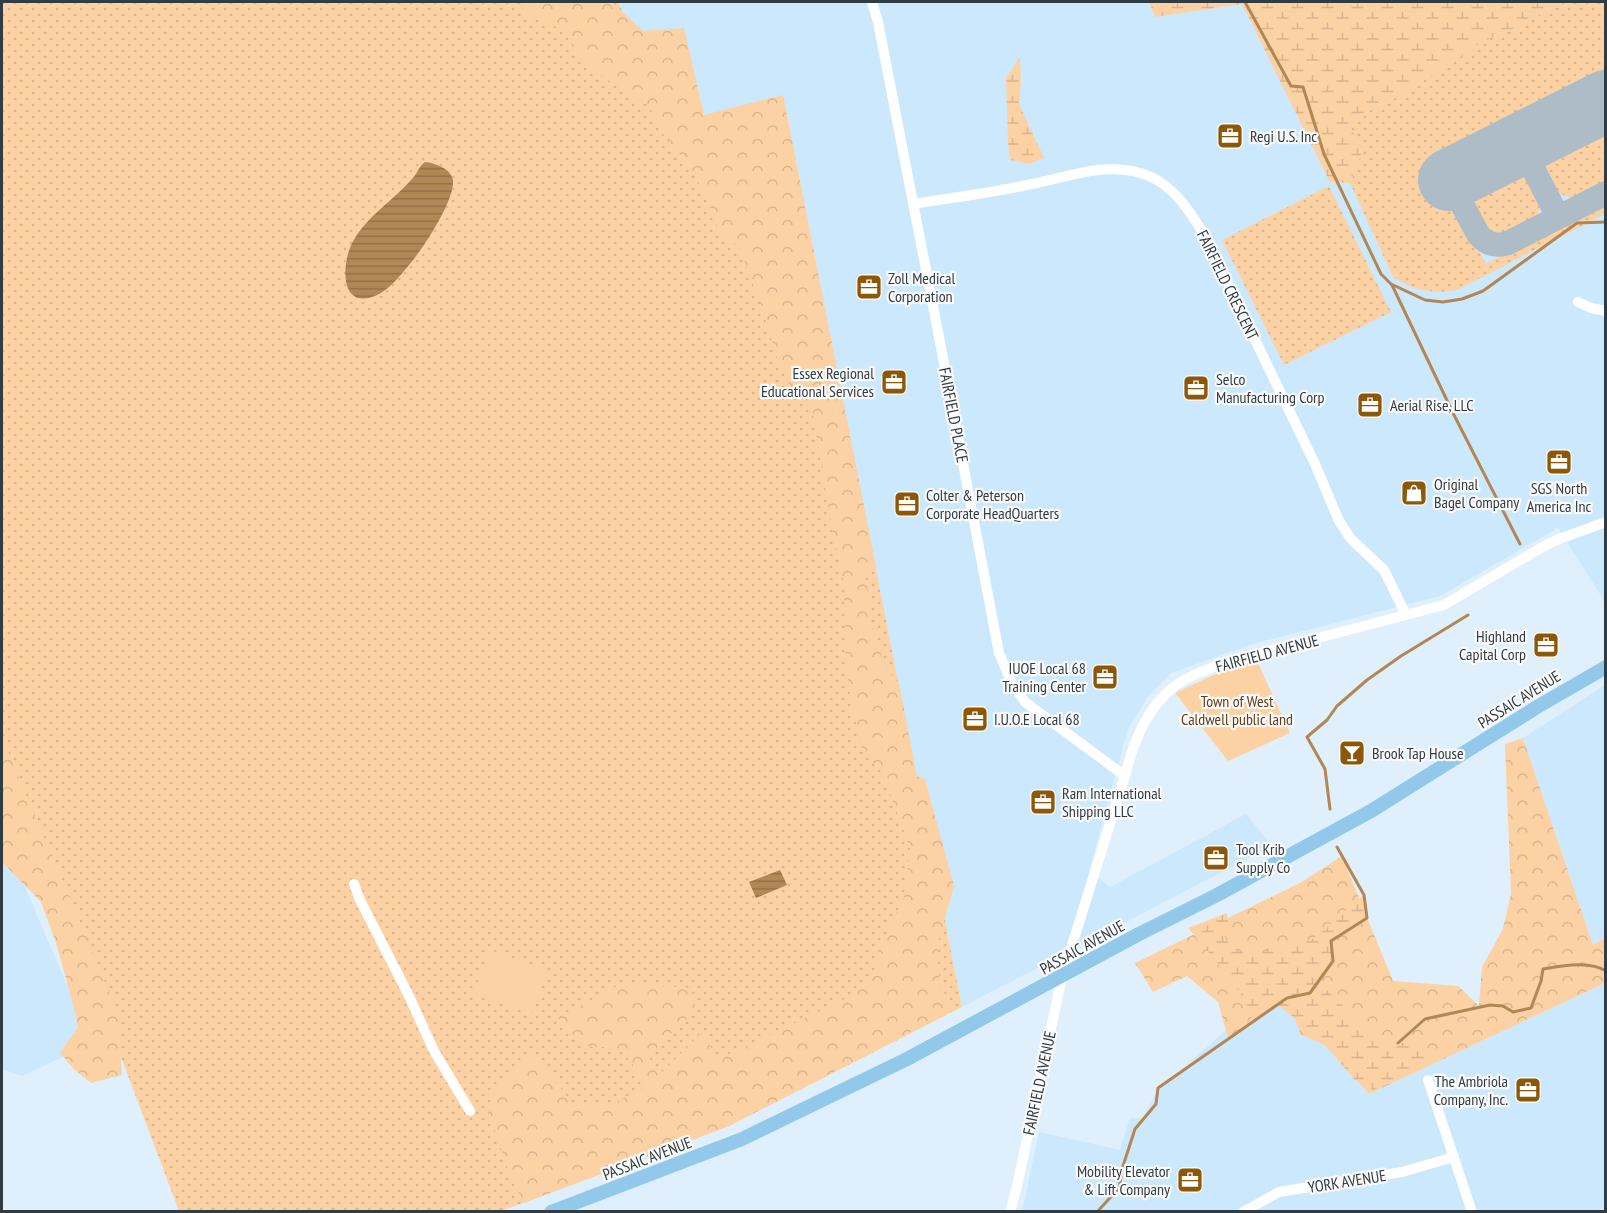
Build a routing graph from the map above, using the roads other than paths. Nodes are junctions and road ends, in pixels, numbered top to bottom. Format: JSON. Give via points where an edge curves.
{"nodes":[{"id":1,"x":872,"y":2,"type":"edge"},
{"id":2,"x":913,"y":204,"type":"junction"},
{"id":3,"x":1578,"y":302,"type":"dead end"},
{"id":4,"x":1605,"y":311,"type":"edge"},
{"id":5,"x":1605,"y":522,"type":"edge"},
{"id":6,"x":1406,"y":615,"type":"junction"},
{"id":7,"x":1605,"y":667,"type":"edge"},
{"id":8,"x":1125,"y":776,"type":"junction"},
{"id":9,"x":354,"y":884,"type":"dead end"},
{"id":10,"x":1062,"y":977,"type":"junction"},
{"id":11,"x":1428,"y":1080,"type":"dead end"},
{"id":12,"x":470,"y":1111,"type":"dead end"},
{"id":13,"x":1454,"y":1157,"type":"junction"},
{"id":14,"x":551,"y":1212,"type":"edge"},
{"id":15,"x":1010,"y":1212,"type":"edge"},
{"id":16,"x":1243,"y":1212,"type":"edge"},
{"id":17,"x":1472,"y":1212,"type":"edge"}],
"edges":[{"from":1,"to":2,"type":"street","name":"FAIRFIELD PLACE"},
{"from":2,"to":6,"type":"street","name":"FAIRFIELD CRESCENT","via":[[1101,169],[1150,176],[1166,187],[1184,203],[1205,236],[1339,521],[1351,539],[1384,570]]},
{"from":2,"to":8,"type":"street","name":"FAIRFIELD PLACE","via":[[999,653],[1025,702]]},
{"from":3,"to":4,"type":"street"},
{"from":5,"to":6,"type":"street","name":"FAIRFIELD AVENUE","via":[[1559,538],[1444,605]]},
{"from":6,"to":8,"type":"street","name":"FAIRFIELD AVENUE","via":[[1223,663],[1194,675],[1177,685],[1151,712],[1132,747]]},
{"from":7,"to":10,"type":"main road","name":"PASSAIC AVENUE","via":[[1371,811]]},
{"from":8,"to":10,"type":"street","name":"FAIRFIELD AVENUE"},
{"from":9,"to":12,"type":"street","via":[[434,1051]]},
{"from":10,"to":14,"type":"main road","name":"PASSAIC AVENUE","via":[[907,1059],[742,1139]]},
{"from":10,"to":15,"type":"street","name":"FAIRFIELD AVENUE"},
{"from":11,"to":13,"type":"street"},
{"from":13,"to":16,"type":"street","name":"YORK AVENUE","via":[[1402,1172],[1279,1192]]},
{"from":13,"to":17,"type":"street"}]}
